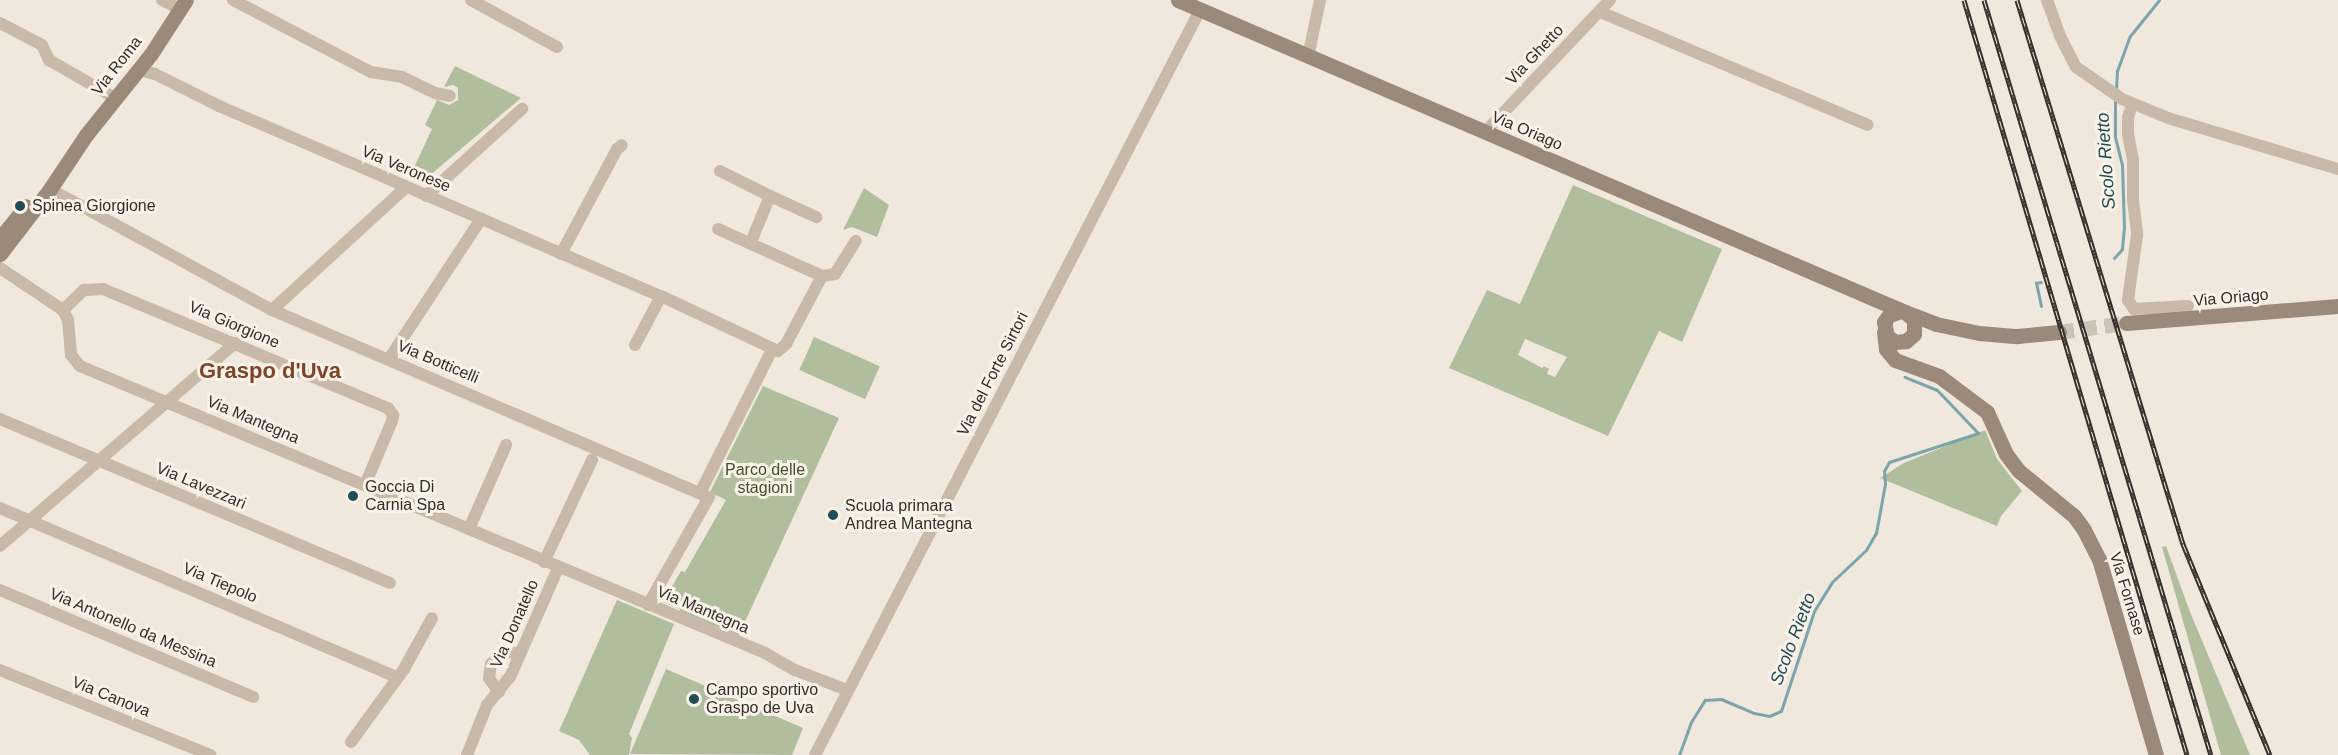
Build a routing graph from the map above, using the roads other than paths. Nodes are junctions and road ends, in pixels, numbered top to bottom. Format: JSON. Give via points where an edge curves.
{"nodes":[{"id":1,"x":162,"y":0,"type":"edge"},
{"id":2,"x":232,"y":0,"type":"edge"},
{"id":3,"x":471,"y":0,"type":"edge"},
{"id":4,"x":1178,"y":0,"type":"edge"},
{"id":5,"x":1320,"y":0,"type":"edge"},
{"id":6,"x":1610,"y":0,"type":"edge"},
{"id":7,"x":2048,"y":0,"type":"edge"},
{"id":8,"x":183,"y":5,"type":"edge"},
{"id":9,"x":1200,"y":10,"type":"junction"},
{"id":10,"x":1601,"y":10,"type":"junction"},
{"id":11,"x":0,"y":23,"type":"edge"},
{"id":12,"x":557,"y":47,"type":"dead end"},
{"id":13,"x":1308,"y":57,"type":"junction"},
{"id":14,"x":139,"y":70,"type":"junction"},
{"id":15,"x":450,"y":96,"type":"dead end"},
{"id":16,"x":115,"y":98,"type":"junction"},
{"id":17,"x":2122,"y":99,"type":"junction"},
{"id":18,"x":522,"y":109,"type":"dead end"},
{"id":19,"x":1869,"y":125,"type":"dead end"},
{"id":20,"x":1485,"y":132,"type":"junction"},
{"id":21,"x":622,"y":145,"type":"dead end"},
{"id":22,"x":74,"y":152,"type":"junction"},
{"id":23,"x":2338,"y":169,"type":"edge"},
{"id":24,"x":720,"y":171,"type":"dead end"},
{"id":25,"x":406,"y":188,"type":"junction"},
{"id":26,"x":50,"y":189,"type":"junction"},
{"id":27,"x":426,"y":196,"type":"junction"},
{"id":28,"x":770,"y":196,"type":"junction"},
{"id":29,"x":816,"y":217,"type":"dead end"},
{"id":30,"x":481,"y":219,"type":"junction"},
{"id":31,"x":718,"y":229,"type":"dead end"},
{"id":32,"x":3,"y":233,"type":"edge"},
{"id":33,"x":856,"y":241,"type":"dead end"},
{"id":34,"x":751,"y":242,"type":"junction"},
{"id":35,"x":0,"y":246,"type":"edge"},
{"id":36,"x":0,"y":254,"type":"edge"},
{"id":37,"x":561,"y":254,"type":"junction"},
{"id":38,"x":0,"y":268,"type":"edge"},
{"id":39,"x":822,"y":276,"type":"junction"},
{"id":40,"x":1862,"y":294,"type":"junction"},
{"id":41,"x":661,"y":296,"type":"junction"},
{"id":42,"x":2188,"y":306,"type":"dead end"},
{"id":43,"x":2338,"y":306,"type":"edge"},
{"id":44,"x":63,"y":310,"type":"junction"},
{"id":45,"x":272,"y":310,"type":"junction"},
{"id":46,"x":1903,"y":311,"type":"junction"},
{"id":47,"x":2126,"y":323,"type":"tunnel mouth"},
{"id":48,"x":1936,"y":324,"type":"junction"},
{"id":49,"x":1884,"y":327,"type":"junction"},
{"id":50,"x":1914,"y":331,"type":"junction"},
{"id":51,"x":2059,"y":332,"type":"tunnel mouth"},
{"id":52,"x":235,"y":343,"type":"junction"},
{"id":53,"x":635,"y":345,"type":"dead end"},
{"id":54,"x":772,"y":350,"type":"junction"},
{"id":55,"x":389,"y":359,"type":"junction"},
{"id":56,"x":1924,"y":369,"type":"junction"},
{"id":57,"x":166,"y":402,"type":"junction"},
{"id":58,"x":0,"y":419,"type":"edge"},
{"id":59,"x":506,"y":445,"type":"dead end"},
{"id":60,"x":592,"y":460,"type":"dead end"},
{"id":61,"x":99,"y":461,"type":"junction"},
{"id":62,"x":365,"y":485,"type":"junction"},
{"id":63,"x":700,"y":493,"type":"junction"},
{"id":64,"x":0,"y":508,"type":"edge"},
{"id":65,"x":30,"y":520,"type":"junction"},
{"id":66,"x":469,"y":529,"type":"junction"},
{"id":67,"x":0,"y":546,"type":"edge"},
{"id":68,"x":544,"y":562,"type":"junction"},
{"id":69,"x":558,"y":568,"type":"junction"},
{"id":70,"x":390,"y":583,"type":"dead end"},
{"id":71,"x":0,"y":590,"type":"edge"},
{"id":72,"x":648,"y":605,"type":"junction"},
{"id":73,"x":432,"y":618,"type":"dead end"},
{"id":74,"x":520,"y":653,"type":"junction"},
{"id":75,"x":0,"y":670,"type":"edge"},
{"id":76,"x":397,"y":677,"type":"junction"},
{"id":77,"x":848,"y":690,"type":"junction"},
{"id":78,"x":499,"y":692,"type":"junction"},
{"id":79,"x":253,"y":697,"type":"dead end"},
{"id":80,"x":351,"y":742,"type":"dead end"},
{"id":81,"x":210,"y":755,"type":"edge"},
{"id":82,"x":466,"y":755,"type":"edge"},
{"id":83,"x":815,"y":755,"type":"edge"},
{"id":84,"x":2156,"y":755,"type":"edge"}],
"edges":[{"from":1,"to":8,"type":"street"},
{"from":2,"to":15,"type":"street","via":[[371,72],[402,77]]},
{"from":3,"to":12,"type":"street"},
{"from":4,"to":9,"type":"street","name":"Via Oriago"},
{"from":5,"to":13,"type":"street"},
{"from":6,"to":10,"type":"street","name":"Via Ghetto"},
{"from":7,"to":17,"type":"street","via":[[2076,67]]},
{"from":8,"to":14,"type":"street","name":"Via Roma"},
{"from":9,"to":13,"type":"street","name":"Via Oriago"},
{"from":9,"to":77,"type":"street","name":"Via del Forte Sirtori"},
{"from":10,"to":19,"type":"street"},
{"from":10,"to":20,"type":"street","name":"Via Ghetto"},
{"from":11,"to":16,"type":"street","via":[[42,45],[49,60]]},
{"from":13,"to":20,"type":"street","name":"Via Oriago"},
{"from":14,"to":16,"type":"street","name":"Via Roma"},
{"from":14,"to":25,"type":"street","name":"Via Veronese"},
{"from":16,"to":22,"type":"street","name":"Via Roma"},
{"from":17,"to":23,"type":"street"},
{"from":17,"to":42,"type":"street","via":[[2133,159],[2137,235],[2128,300],[2134,309]]},
{"from":18,"to":27,"type":"street"},
{"from":20,"to":40,"type":"street","name":"Via Oriago"},
{"from":21,"to":37,"type":"street"},
{"from":22,"to":26,"type":"street","name":"Via Roma"},
{"from":22,"to":32,"type":"street","name":"Via Roma"},
{"from":24,"to":28,"type":"street"},
{"from":25,"to":27,"type":"street","name":"Via Veronese"},
{"from":25,"to":45,"type":"street"},
{"from":26,"to":36,"type":"street","name":"Via Roma"},
{"from":26,"to":45,"type":"street","name":"Via Botticelli"},
{"from":27,"to":30,"type":"street","name":"Via Veronese"},
{"from":28,"to":29,"type":"street"},
{"from":28,"to":34,"type":"street"},
{"from":30,"to":37,"type":"street","name":"Via Veronese"},
{"from":30,"to":55,"type":"street"},
{"from":31,"to":34,"type":"street"},
{"from":32,"to":35,"type":"street","via":[[7,235]]},
{"from":33,"to":39,"type":"street","via":[[835,274]]},
{"from":34,"to":39,"type":"street"},
{"from":37,"to":41,"type":"street","name":"Via Veronese"},
{"from":38,"to":44,"type":"street"},
{"from":39,"to":54,"type":"street","via":[[786,344],[778,351]]},
{"from":40,"to":46,"type":"street","name":"Via Oriago"},
{"from":40,"to":49,"type":"street","name":"Via Oriago","via":[[1876,308]]},
{"from":41,"to":53,"type":"street"},
{"from":41,"to":54,"type":"street","name":"Via Veronese"},
{"from":43,"to":47,"type":"street","name":"Via Oriago"},
{"from":44,"to":52,"type":"street","name":"Via Giorgione","via":[[84,290],[103,289]]},
{"from":44,"to":57,"type":"street","name":"Via Mantegna","via":[[74,361]]},
{"from":45,"to":55,"type":"street","name":"Via Botticelli"},
{"from":46,"to":48,"type":"street","name":"Via Oriago"},
{"from":46,"to":49,"type":"street","via":[[1888,315]]},
{"from":46,"to":50,"type":"street","via":[[1914,320]]},
{"from":48,"to":50,"type":"street","name":"Via Oriago"},
{"from":48,"to":51,"type":"street","name":"Via Oriago","via":[[2000,335]]},
{"from":49,"to":50,"type":"street","name":"Via Oriago","via":[[1896,342],[1906,341]]},
{"from":49,"to":56,"type":"street","name":"Via Fornase","via":[[1890,355]]},
{"from":50,"to":56,"type":"street","via":[[1914,352]]},
{"from":52,"to":57,"type":"street"},
{"from":52,"to":62,"type":"street","name":"Via Giorgione","via":[[391,411],[392,421]]},
{"from":54,"to":63,"type":"street"},
{"from":55,"to":63,"type":"street","name":"Via Botticelli"},
{"from":56,"to":84,"type":"street","name":"Via Fornase","via":[[1957,386],[1987,412],[2006,454],[2019,471],[2074,516],[2090,539],[2103,570]]},
{"from":57,"to":61,"type":"street"},
{"from":57,"to":62,"type":"street","name":"Via Mantegna"},
{"from":58,"to":61,"type":"street","name":"Via Lavezzari"},
{"from":59,"to":66,"type":"street"},
{"from":60,"to":68,"type":"street"},
{"from":61,"to":65,"type":"street"},
{"from":61,"to":70,"type":"street","name":"Via Lavezzari"},
{"from":62,"to":66,"type":"street","name":"Via Mantegna"},
{"from":63,"to":72,"type":"street","via":[[709,497]]},
{"from":64,"to":65,"type":"street","name":"Via Tiepolo"},
{"from":65,"to":67,"type":"street"},
{"from":65,"to":76,"type":"street","name":"Via Tiepolo"},
{"from":66,"to":68,"type":"street","name":"Via Mantegna"},
{"from":68,"to":69,"type":"street","name":"Via Mantegna"},
{"from":69,"to":72,"type":"street","name":"Via Mantegna"},
{"from":69,"to":74,"type":"street","name":"Via Donatello"},
{"from":71,"to":79,"type":"street","name":"Via Antonello da Messina"},
{"from":72,"to":77,"type":"street","name":"Via Mantegna"},
{"from":73,"to":76,"type":"street"},
{"from":74,"to":78,"type":"street","name":"Via Donatello"},
{"from":74,"to":78,"type":"street","via":[[504,652],[491,664],[489,678]]},
{"from":75,"to":81,"type":"street","name":"Via Canova"},
{"from":76,"to":80,"type":"street"},
{"from":77,"to":83,"type":"street","name":"Via del Forte Sirtori"},
{"from":78,"to":82,"type":"street","name":"Via Donatello","via":[[487,705]]}]}
